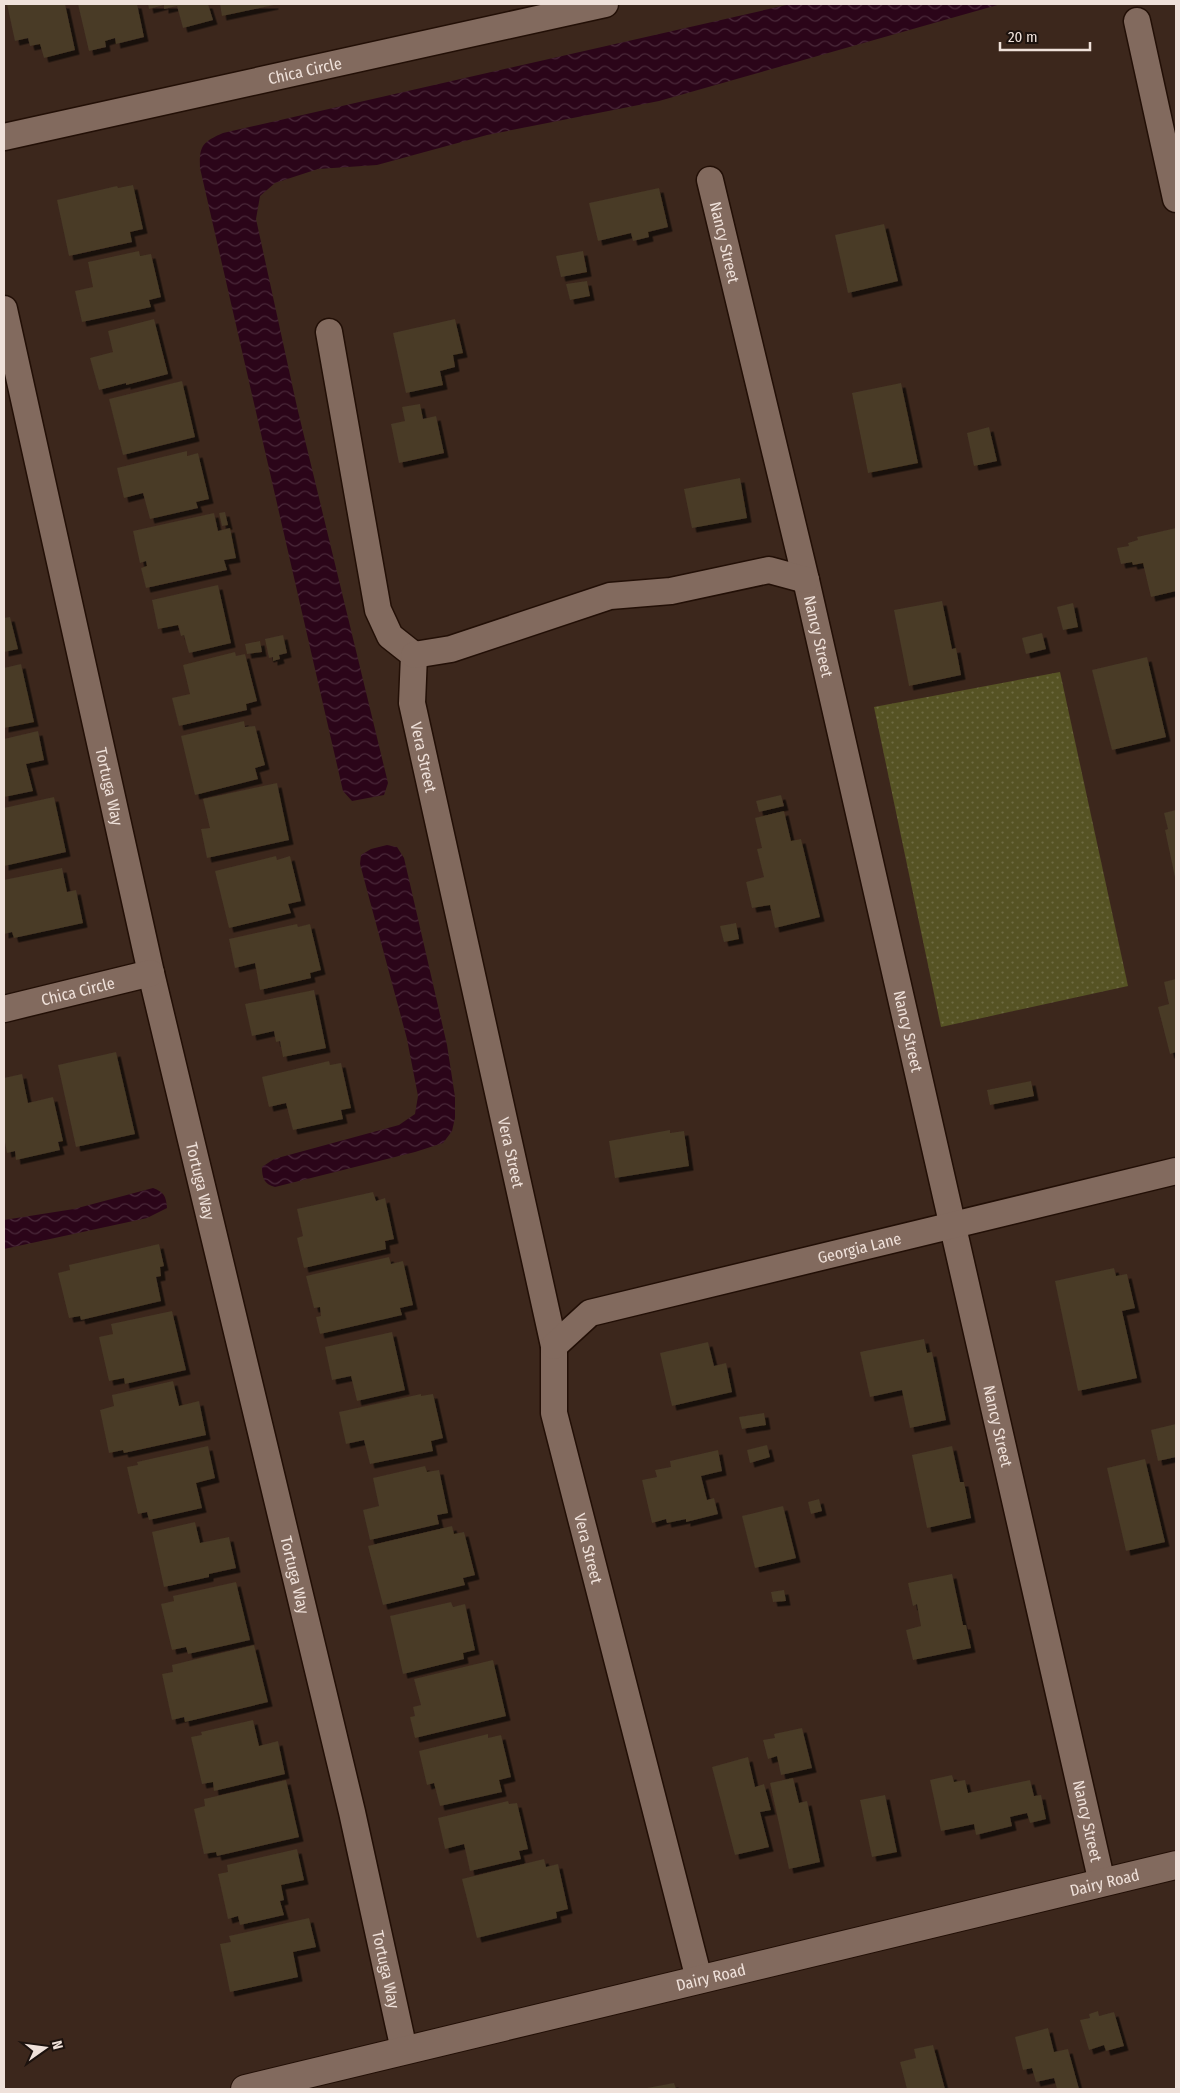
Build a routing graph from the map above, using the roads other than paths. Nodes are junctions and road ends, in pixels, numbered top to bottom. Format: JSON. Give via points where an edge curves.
{"nodes":[{"id":1,"x":604,"y":4,"type":"edge"},
{"id":2,"x":1137,"y":21,"type":"dead end"},
{"id":3,"x":4,"y":137,"type":"edge"},
{"id":4,"x":710,"y":180,"type":"dead end"},
{"id":5,"x":1176,"y":198,"type":"edge"},
{"id":6,"x":4,"y":309,"type":"edge"},
{"id":7,"x":329,"y":332,"type":"dead end"},
{"id":8,"x":806,"y":580,"type":"junction"},
{"id":9,"x":414,"y":655,"type":"junction"},
{"id":10,"x":152,"y":973,"type":"junction"},
{"id":11,"x":4,"y":1010,"type":"edge"},
{"id":12,"x":1176,"y":1171,"type":"edge"},
{"id":13,"x":952,"y":1227,"type":"junction"},
{"id":14,"x":554,"y":1346,"type":"junction"},
{"id":15,"x":1176,"y":1865,"type":"edge"},
{"id":16,"x":1102,"y":1883,"type":"junction"},
{"id":17,"x":699,"y":1979,"type":"junction"},
{"id":18,"x":404,"y":2050,"type":"junction"},
{"id":19,"x":245,"y":2089,"type":"edge"}],
"edges":[{"from":1,"to":3,"type":"street","name":"Chica Circle"},
{"from":2,"to":5,"type":"street"},
{"from":4,"to":8,"type":"street","name":"Nancy Street"},
{"from":6,"to":10,"type":"street","name":"Tortuga Way"},
{"from":7,"to":9,"type":"street","via":[[378,610],[390,636]]},
{"from":8,"to":9,"type":"street","via":[[769,570],[671,591],[610,596],[451,649]]},
{"from":8,"to":13,"type":"street","name":"Nancy Street"},
{"from":9,"to":14,"type":"street","name":"Vera Street","via":[[412,703]]},
{"from":10,"to":11,"type":"street","name":"Chica Circle"},
{"from":10,"to":18,"type":"street","name":"Tortuga Way","via":[[352,1812]]},
{"from":12,"to":13,"type":"street","name":"Georgia Lane"},
{"from":13,"to":14,"type":"street","name":"Georgia Lane","via":[[590,1313]]},
{"from":13,"to":16,"type":"street","name":"Nancy Street"},
{"from":14,"to":17,"type":"street","name":"Vera Street","via":[[554,1413]]},
{"from":15,"to":16,"type":"street","name":"Dairy Road"},
{"from":16,"to":17,"type":"street","name":"Dairy Road"},
{"from":17,"to":18,"type":"street","name":"Dairy Road"},
{"from":18,"to":19,"type":"street","name":"Dairy Road"}]}
